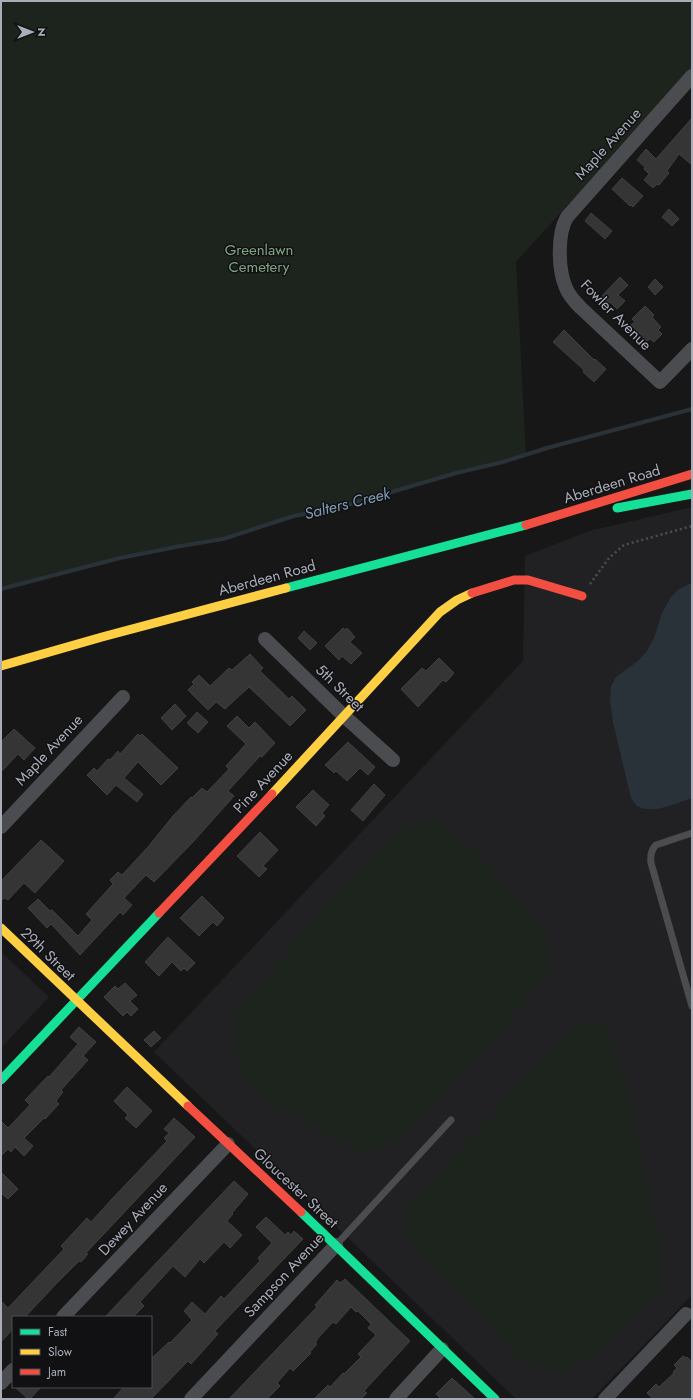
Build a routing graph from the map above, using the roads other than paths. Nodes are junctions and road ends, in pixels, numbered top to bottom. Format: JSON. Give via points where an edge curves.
{"nodes":[{"id":1,"x":692,"y":76,"type":"edge"},
{"id":2,"x":561,"y":241,"type":"joint"},
{"id":3,"x":692,"y":349,"type":"edge"},
{"id":4,"x":692,"y":474,"type":"edge"},
{"id":5,"x":692,"y":494,"type":"edge"},
{"id":6,"x":540,"y":521,"type":"junction"},
{"id":7,"x":582,"y":596,"type":"road end"},
{"id":8,"x":265,"y":639,"type":"dead end"},
{"id":9,"x":1,"y":666,"type":"edge"},
{"id":10,"x":123,"y":697,"type":"dead end"},
{"id":11,"x":344,"y":716,"type":"junction"},
{"id":12,"x":393,"y":760,"type":"dead end"},
{"id":13,"x":1,"y":827,"type":"edge"},
{"id":14,"x":692,"y":833,"type":"edge"},
{"id":15,"x":1,"y":928,"type":"edge"},
{"id":16,"x":77,"y":1000,"type":"junction"},
{"id":17,"x":692,"y":1006,"type":"edge"},
{"id":18,"x":1,"y":1080,"type":"edge"},
{"id":19,"x":451,"y":1120,"type":"dead end"},
{"id":20,"x":228,"y":1144,"type":"junction"},
{"id":21,"x":336,"y":1244,"type":"junction"},
{"id":22,"x":686,"y":1314,"type":"dead end"},
{"id":23,"x":64,"y":1316,"type":"edge"},
{"id":24,"x":442,"y":1349,"type":"junction"},
{"id":25,"x":12,"y":1371,"type":"edge"},
{"id":26,"x":1,"y":1383,"type":"edge"},
{"id":27,"x":191,"y":1399,"type":"edge"},
{"id":28,"x":396,"y":1399,"type":"edge"},
{"id":29,"x":495,"y":1399,"type":"edge"},
{"id":30,"x":605,"y":1399,"type":"edge"}],
"edges":[{"from":1,"to":2,"type":"street","name":"Maple Avenue","via":[[570,212],[564,223]]},
{"from":2,"to":3,"type":"street","name":"Fowler Avenue","via":[[563,278],[570,296],[660,382]]},
{"from":4,"to":6,"type":"street","name":"Aberdeen Road"},
{"from":5,"to":6,"type":"street","name":"Aberdeen Road"},
{"from":6,"to":9,"type":"street","name":"Aberdeen Road"},
{"from":7,"to":11,"type":"street","name":"Pine Avenue","via":[[521,579],[473,591],[440,612]]},
{"from":8,"to":11,"type":"street","name":"5th Street"},
{"from":10,"to":13,"type":"street","name":"Maple Avenue"},
{"from":11,"to":12,"type":"street","name":"5th Street"},
{"from":11,"to":16,"type":"street","name":"Pine Avenue"},
{"from":14,"to":17,"type":"lane","via":[[656,845],[652,849],[651,863]]},
{"from":15,"to":16,"type":"street","name":"29th Street"},
{"from":16,"to":18,"type":"street","name":"Pine Avenue"},
{"from":16,"to":20,"type":"street","name":"Gloucester Street"},
{"from":19,"to":21,"type":"lane","name":"Sampson Avenue"},
{"from":20,"to":21,"type":"street","name":"Gloucester Street"},
{"from":20,"to":23,"type":"street","name":"Dewey Avenue"},
{"from":21,"to":24,"type":"street","name":"Gloucester Street"},
{"from":21,"to":27,"type":"street","name":"Sampson Avenue"},
{"from":22,"to":30,"type":"street"},
{"from":24,"to":28,"type":"street"},
{"from":24,"to":29,"type":"street","name":"Gloucester Street"},
{"from":25,"to":26,"type":"street"}]}
